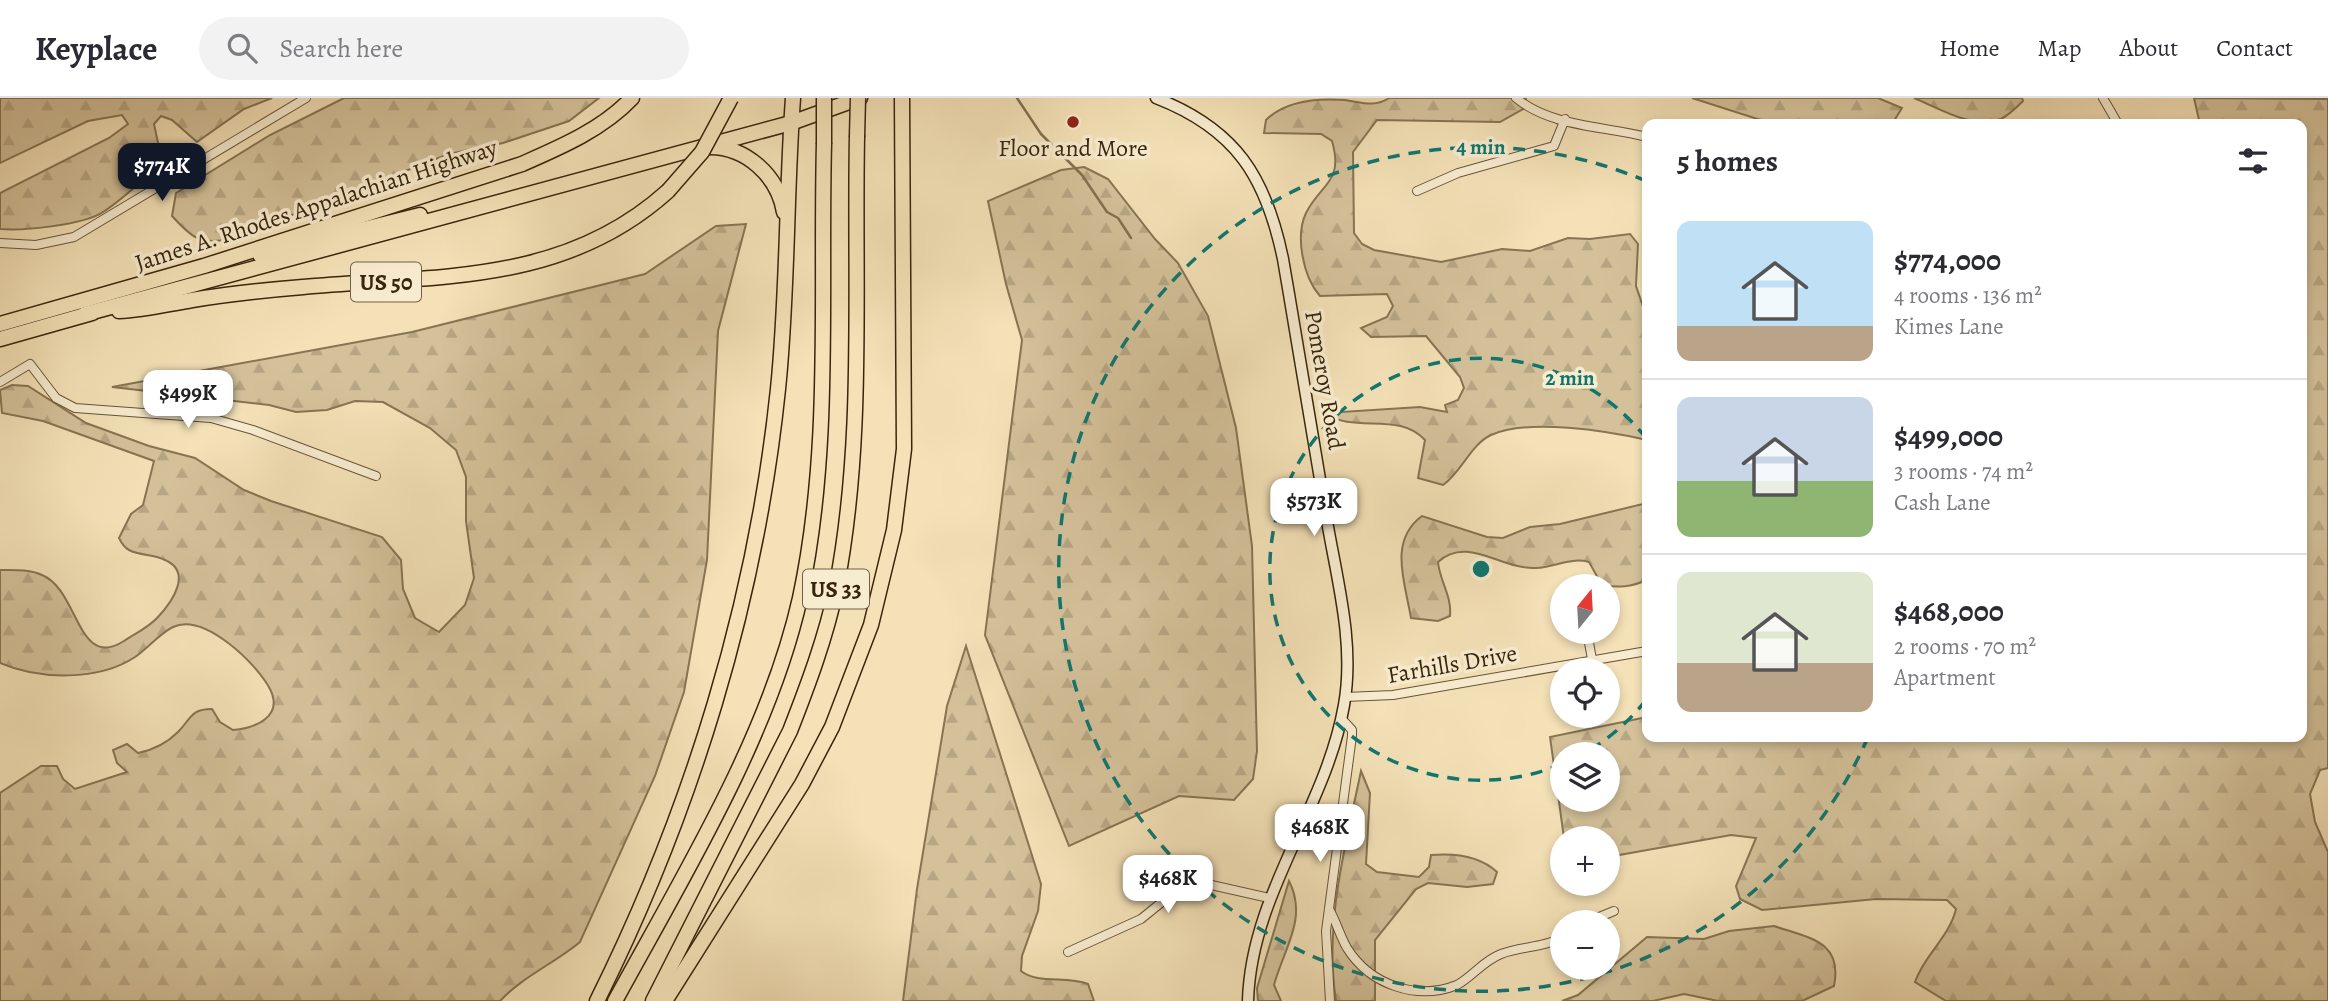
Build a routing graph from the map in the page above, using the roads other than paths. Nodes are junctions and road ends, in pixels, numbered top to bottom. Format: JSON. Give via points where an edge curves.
{"nodes":[{"id":1,"x":306,"y":98,"type":"edge"},
{"id":2,"x":632,"y":98,"type":"edge"},
{"id":3,"x":731,"y":98,"type":"edge"},
{"id":4,"x":793,"y":98,"type":"edge"},
{"id":5,"x":824,"y":98,"type":"edge"},
{"id":6,"x":859,"y":98,"type":"edge"},
{"id":7,"x":902,"y":98,"type":"edge"},
{"id":8,"x":1156,"y":98,"type":"edge"},
{"id":9,"x":1516,"y":98,"type":"edge"},
{"id":10,"x":2103,"y":98,"type":"edge"},
{"id":11,"x":1565,"y":119,"type":"junction"},
{"id":12,"x":2115,"y":119,"type":"edge"},
{"id":13,"x":791,"y":123,"type":"junction"},
{"id":14,"x":1642,"y":136,"type":"edge"},
{"id":15,"x":696,"y":148,"type":"junction"},
{"id":16,"x":1417,"y":191,"type":"dead end"},
{"id":17,"x":490,"y":203,"type":"junction"},
{"id":18,"x":788,"y":230,"type":"junction"},
{"id":19,"x":0,"y":243,"type":"edge"},
{"id":20,"x":204,"y":266,"type":"junction"},
{"id":21,"x":85,"y":314,"type":"junction"},
{"id":22,"x":0,"y":324,"type":"edge"},
{"id":23,"x":0,"y":339,"type":"edge"},
{"id":24,"x":0,"y":382,"type":"edge"},
{"id":25,"x":376,"y":476,"type":"dead end"},
{"id":26,"x":1642,"y":652,"type":"edge"},
{"id":27,"x":1604,"y":658,"type":"edge"},
{"id":28,"x":1550,"y":667,"type":"edge"},
{"id":29,"x":1345,"y":697,"type":"junction"},
{"id":30,"x":1342,"y":718,"type":"junction"},
{"id":31,"x":1269,"y":898,"type":"junction"},
{"id":32,"x":1329,"y":909,"type":"junction"},
{"id":33,"x":1550,"y":941,"type":"edge"},
{"id":34,"x":1068,"y":952,"type":"dead end"},
{"id":35,"x":597,"y":1001,"type":"edge"},
{"id":36,"x":615,"y":1001,"type":"edge"},
{"id":37,"x":653,"y":1001,"type":"edge"},
{"id":38,"x":665,"y":1001,"type":"edge"},
{"id":39,"x":1248,"y":1001,"type":"edge"},
{"id":40,"x":1331,"y":1001,"type":"edge"}],
"edges":[{"from":1,"to":19,"type":"street","via":[[74,237],[36,245]]},
{"from":2,"to":20,"type":"highway","name":"James A. Rhodes Appalachian Highway","via":[[604,122],[522,164]]},
{"from":3,"to":21,"type":"highway","name":"James A. Rhodes Appalachian Highway","number":"US 50","bridge":true,"via":[[702,152],[668,191],[648,209],[579,249],[513,268],[463,275],[303,287]]},
{"from":4,"to":13,"type":"highway"},
{"from":5,"to":36,"type":"highway","number":"US 33","bridge":true,"via":[[821,438],[815,512],[799,600],[754,735]]},
{"from":6,"to":13,"type":"highway"},
{"from":6,"to":37,"type":"highway","number":"US 33","bridge":true,"via":[[853,447],[836,591],[790,730]]},
{"from":7,"to":38,"type":"highway","via":[[904,449],[885,573],[856,667],[826,739]]},
{"from":8,"to":29,"type":"street","name":"Pomeroy Road","via":[[1193,115],[1229,142],[1255,174],[1273,216],[1345,631]]},
{"from":9,"to":11,"type":"street","via":[[1531,110]]},
{"from":10,"to":12,"type":"street"},
{"from":11,"to":14,"type":"street"},
{"from":11,"to":16,"type":"street","via":[[1554,146],[1458,173]]},
{"from":13,"to":15,"type":"highway"},
{"from":13,"to":18,"type":"highway"},
{"from":15,"to":17,"type":"highway"},
{"from":15,"to":18,"type":"highway","via":[[717,147],[759,166],[776,186]]},
{"from":17,"to":20,"type":"highway","via":[[396,219]]},
{"from":17,"to":21,"type":"highway"},
{"from":18,"to":35,"type":"highway","via":[[778,390],[765,496],[732,647],[673,827]]},
{"from":20,"to":22,"type":"highway","name":"James A. Rhodes Appalachian Highway"},
{"from":21,"to":23,"type":"highway","name":"James A. Rhodes Appalachian Highway","number":"US 50"},
{"from":24,"to":25,"type":"street","via":[[30,364],[56,398],[75,408],[211,418]]},
{"from":26,"to":27,"type":"street","name":"Farhills Drive"},
{"from":28,"to":29,"type":"street","name":"Farhills Drive","via":[[1393,695]]},
{"from":29,"to":30,"type":"street","name":"Pomeroy Road"},
{"from":30,"to":31,"type":"street","name":"Pomeroy Road"},
{"from":30,"to":32,"type":"street","via":[[1352,736]]},
{"from":31,"to":34,"type":"street","via":[[1198,882],[1183,885],[1141,919]]},
{"from":31,"to":39,"type":"street","name":"Pomeroy Road","via":[[1254,951]]},
{"from":32,"to":33,"type":"street","via":[[1346,947],[1366,970],[1415,996],[1460,984],[1502,954]]},
{"from":32,"to":40,"type":"street","via":[[1326,960]]}]}
